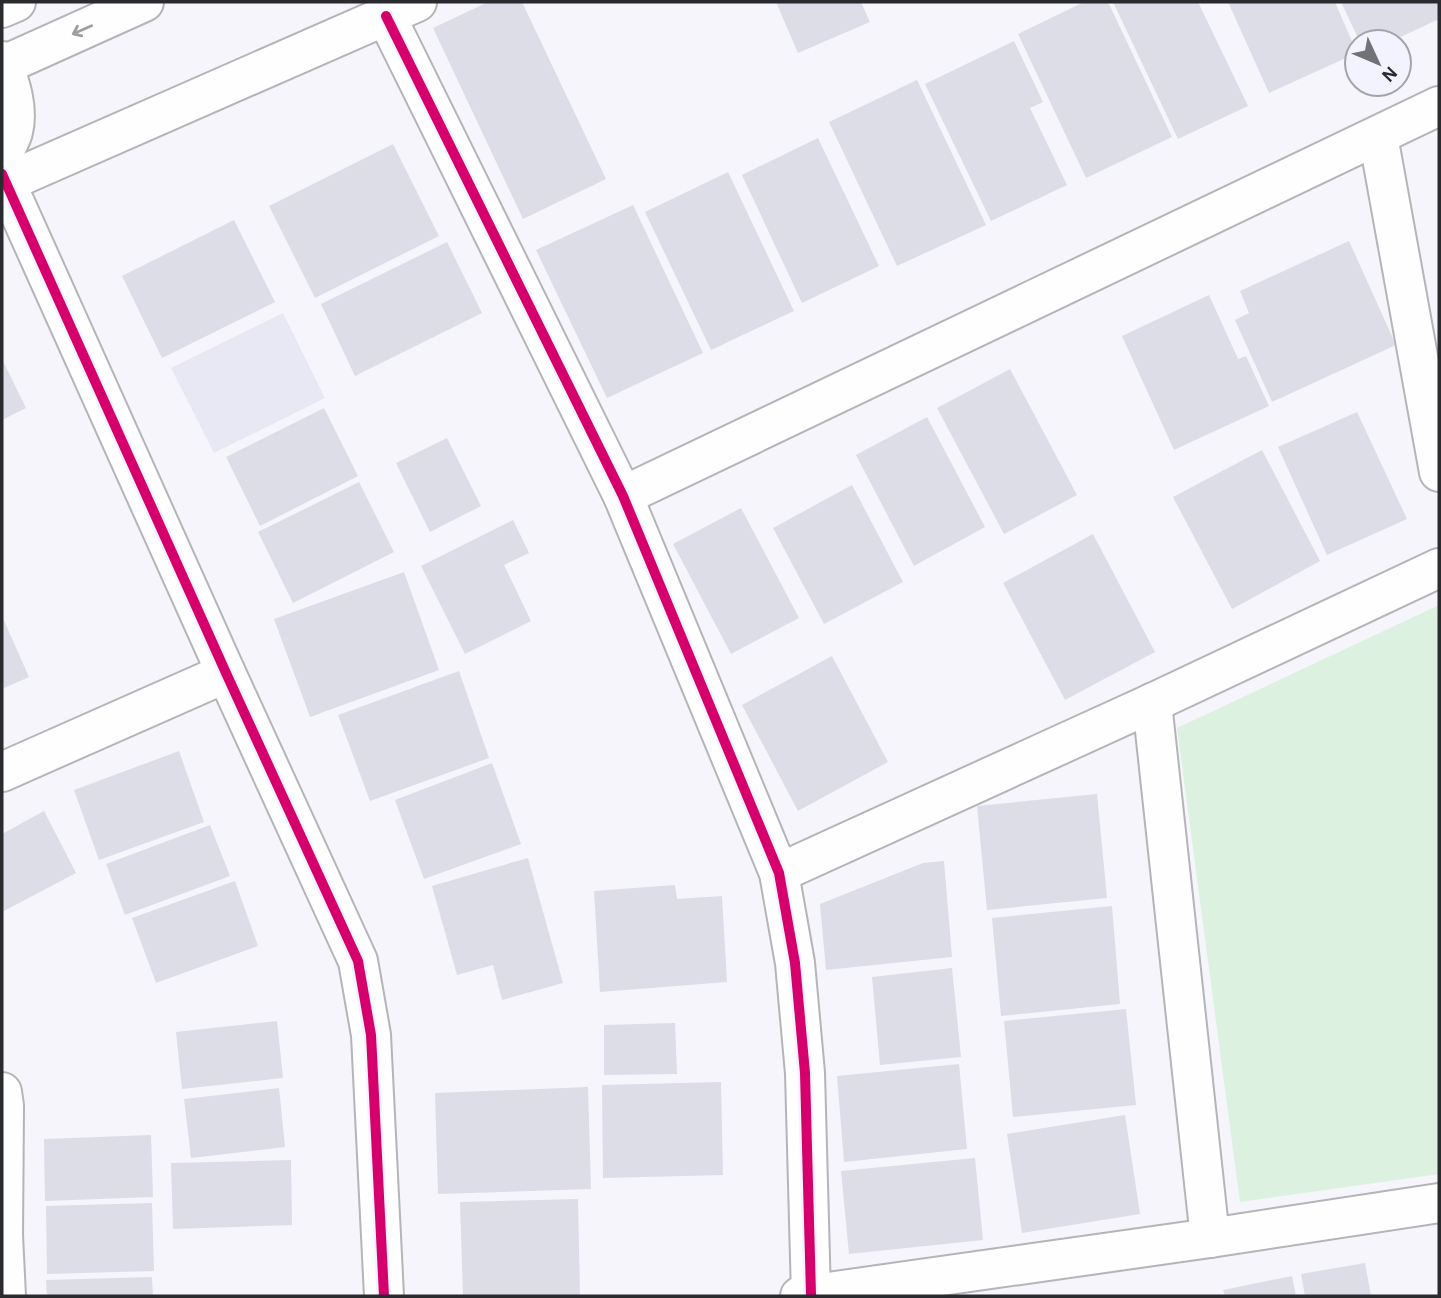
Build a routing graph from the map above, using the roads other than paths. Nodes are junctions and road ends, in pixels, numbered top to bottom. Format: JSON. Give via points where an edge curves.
{"nodes":[{"id":1,"x":16,"y":2,"type":"edge"},
{"id":2,"x":144,"y":2,"type":"edge"},
{"id":3,"x":2,"y":8,"type":"edge"},
{"id":4,"x":402,"y":9,"type":"edge"},
{"id":5,"x":2,"y":64,"type":"edge"},
{"id":6,"x":1439,"y":106,"type":"edge"},
{"id":7,"x":1378,"y":136,"type":"junction"},
{"id":8,"x":3,"y":175,"type":"edge"},
{"id":9,"x":1439,"y":472,"type":"edge"},
{"id":10,"x":623,"y":496,"type":"junction"},
{"id":11,"x":1439,"y":568,"type":"edge"},
{"id":12,"x":226,"y":673,"type":"junction"},
{"id":13,"x":1152,"y":703,"type":"junction"},
{"id":14,"x":2,"y":772,"type":"edge"},
{"id":15,"x":779,"y":873,"type":"junction"},
{"id":16,"x":2,"y":1092,"type":"edge"},
{"id":17,"x":1439,"y":1203,"type":"edge"},
{"id":18,"x":3,"y":1235,"type":"edge"},
{"id":19,"x":1210,"y":1238,"type":"junction"},
{"id":20,"x":6,"y":1296,"type":"edge"},
{"id":21,"x":384,"y":1296,"type":"edge"},
{"id":22,"x":806,"y":1296,"type":"edge"}],
"edges":[{"from":1,"to":3,"type":"street"},
{"from":2,"to":5,"type":"street","one_way":true},
{"from":4,"to":8,"type":"street"},
{"from":4,"to":10,"type":"street"},
{"from":5,"to":8,"type":"street","via":[[15,105]]},
{"from":6,"to":7,"type":"street"},
{"from":7,"to":9,"type":"street"},
{"from":7,"to":10,"type":"street"},
{"from":8,"to":12,"type":"street"},
{"from":10,"to":15,"type":"street"},
{"from":11,"to":13,"type":"street"},
{"from":12,"to":14,"type":"street"},
{"from":12,"to":21,"type":"street","via":[[358,961],[371,1035]]},
{"from":13,"to":15,"type":"street"},
{"from":13,"to":19,"type":"street"},
{"from":15,"to":22,"type":"street","via":[[795,963],[806,1073]]},
{"from":16,"to":18,"type":"street"},
{"from":17,"to":19,"type":"street"},
{"from":18,"to":20,"type":"street"},
{"from":19,"to":22,"type":"street"}]}
